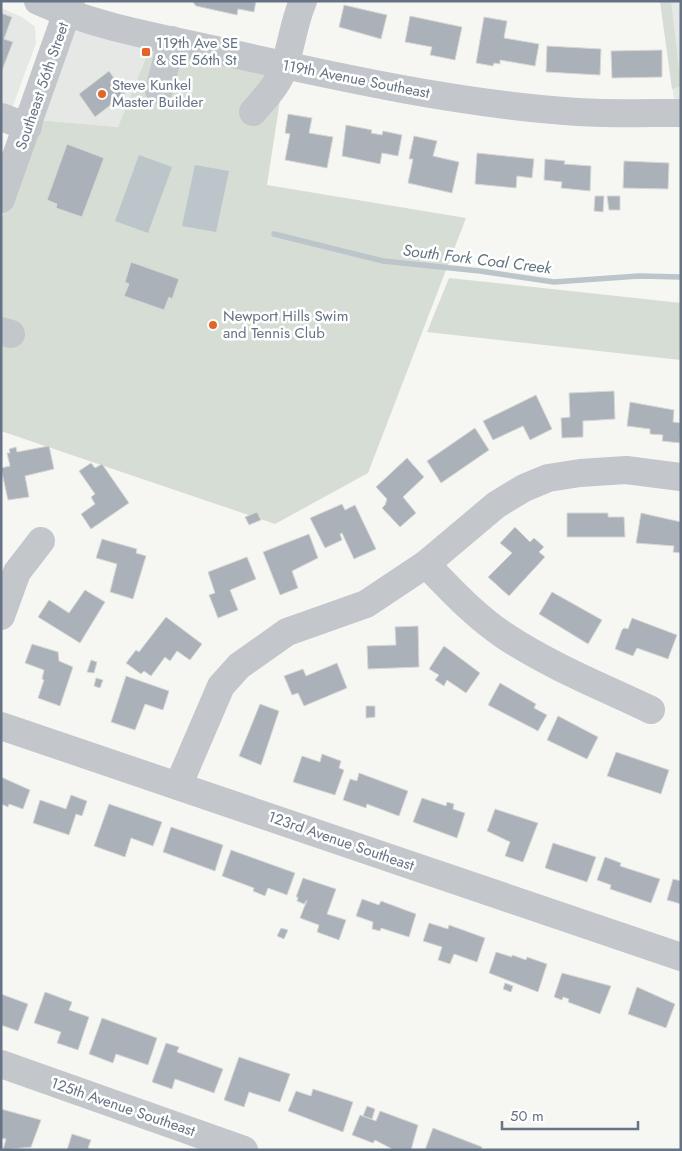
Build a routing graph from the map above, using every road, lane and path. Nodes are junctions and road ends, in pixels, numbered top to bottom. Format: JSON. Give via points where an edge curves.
{"nodes":[{"id":1,"x":38,"y":1,"type":"edge"},
{"id":2,"x":303,"y":1,"type":"edge"},
{"id":3,"x":69,"y":8,"type":"edge"},
{"id":4,"x":172,"y":40,"type":"junction"},
{"id":5,"x":285,"y":65,"type":"junction"},
{"id":6,"x":160,"y":90,"type":"dead end"},
{"id":7,"x":253,"y":112,"type":"dead end"},
{"id":8,"x":681,"y":113,"type":"edge"},
{"id":9,"x":1,"y":117,"type":"edge"},
{"id":10,"x":28,"y":127,"type":"junction"},
{"id":11,"x":1,"y":199,"type":"edge"},
{"id":12,"x":681,"y":477,"type":"edge"},
{"id":13,"x":41,"y":541,"type":"dead end"},
{"id":14,"x":426,"y":564,"type":"junction"},
{"id":15,"x":1,"y":616,"type":"edge"},
{"id":16,"x":651,"y":710,"type":"dead end"},
{"id":17,"x":1,"y":726,"type":"edge"},
{"id":18,"x":178,"y":786,"type":"junction"},
{"id":19,"x":681,"y":957,"type":"edge"},
{"id":20,"x":1,"y":1064,"type":"edge"},
{"id":21,"x":180,"y":1139,"type":"edge"},
{"id":22,"x":244,"y":1150,"type":"edge"}],
"edges":[{"from":1,"to":3,"type":"street","name":"119th Avenue Southeast"},
{"from":2,"to":5,"type":"street","via":[[294,20]]},
{"from":3,"to":4,"type":"street","name":"119th Avenue Southeast","via":[[134,33]]},
{"from":3,"to":10,"type":"street","name":"Southeast 56th Street"},
{"from":4,"to":5,"type":"street","name":"119th Avenue Southeast"},
{"from":4,"to":6,"type":"street"},
{"from":5,"to":7,"type":"street","via":[[275,87]]},
{"from":5,"to":8,"type":"street","name":"119th Avenue Southeast","via":[[522,107],[580,112]]},
{"from":9,"to":10,"type":"street"},
{"from":10,"to":11,"type":"street","name":"Southeast 56th Street"},
{"from":12,"to":14,"type":"street","via":[[626,470],[580,472],[548,478],[496,505]]},
{"from":13,"to":15,"type":"street","via":[[17,572]]},
{"from":14,"to":16,"type":"street","via":[[472,610],[505,636],[538,656]]},
{"from":14,"to":18,"type":"street","via":[[366,604],[287,632],[239,666],[221,686]]},
{"from":17,"to":18,"type":"street","name":"123rd Avenue Southeast"},
{"from":18,"to":19,"type":"street","name":"123rd Avenue Southeast"},
{"from":20,"to":21,"type":"street","name":"125th Avenue Southeast"},
{"from":21,"to":22,"type":"street","name":"125th Avenue Southeast"}]}
